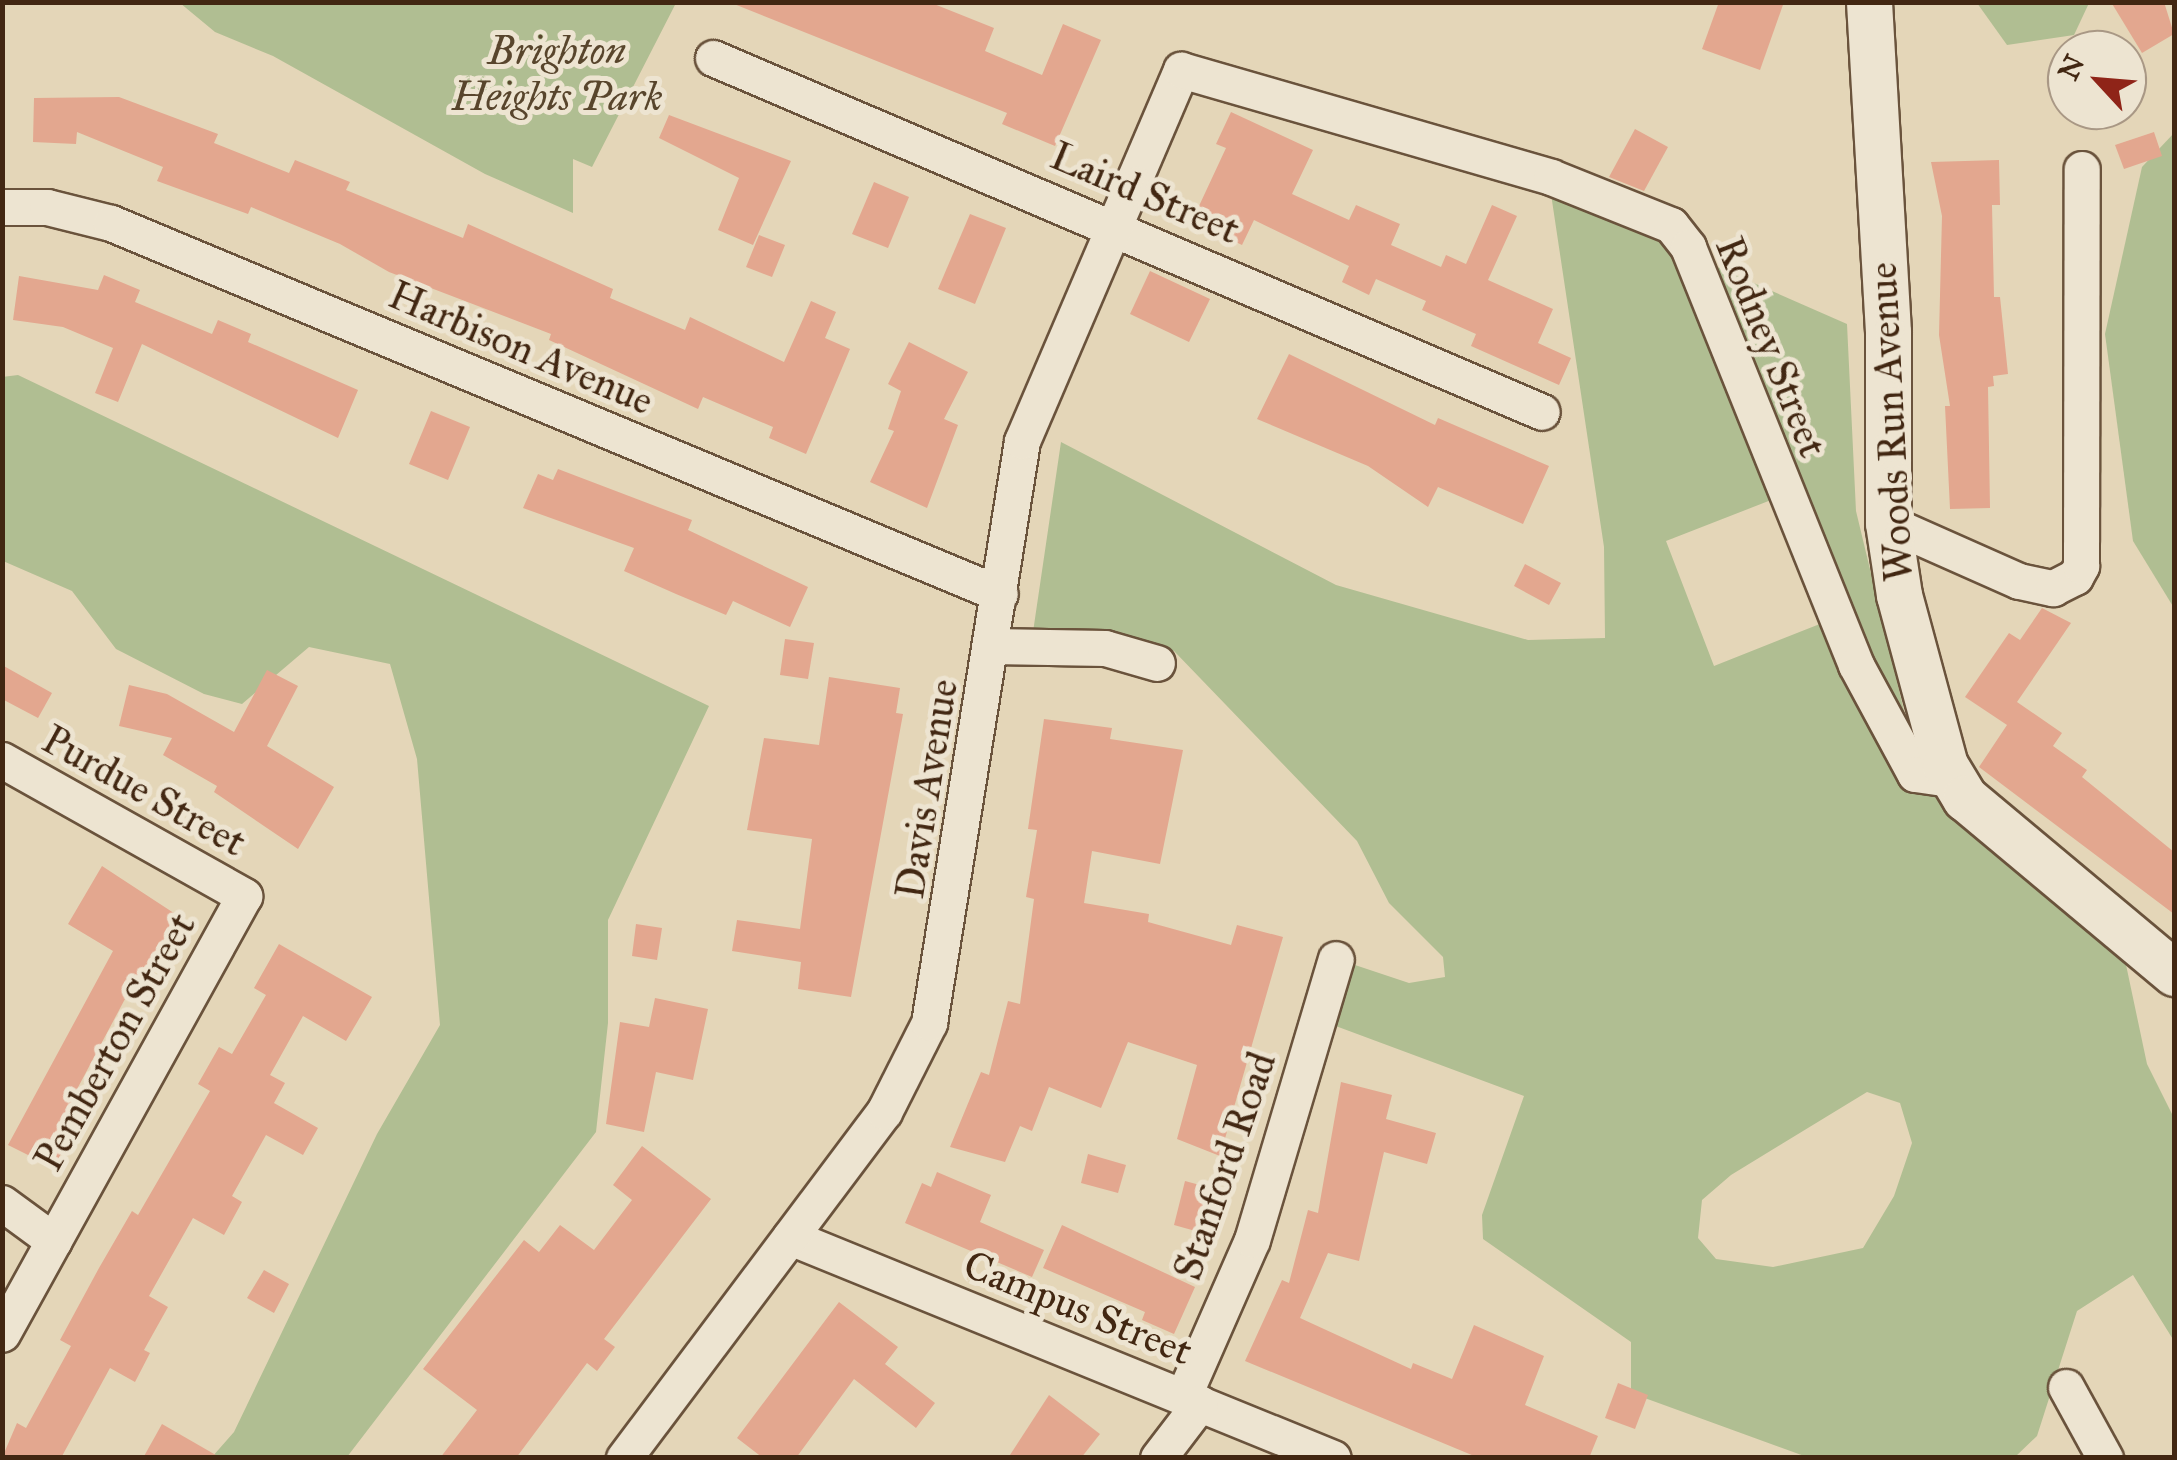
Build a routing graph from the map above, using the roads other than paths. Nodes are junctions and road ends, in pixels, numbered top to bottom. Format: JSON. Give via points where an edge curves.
{"nodes":[{"id":1,"x":1869,"y":2,"type":"edge"},
{"id":2,"x":713,"y":58,"type":"dead end"},
{"id":3,"x":1180,"y":70,"type":"joint"},
{"id":4,"x":2082,"y":169,"type":"dead end"},
{"id":5,"x":2,"y":207,"type":"edge"},
{"id":6,"x":1115,"y":225,"type":"junction"},
{"id":7,"x":1542,"y":412,"type":"dead end"},
{"id":8,"x":1888,"y":523,"type":"junction"},
{"id":9,"x":1000,"y":594,"type":"junction"},
{"id":10,"x":992,"y":646,"type":"junction"},
{"id":11,"x":1157,"y":663,"type":"dead end"},
{"id":12,"x":2,"y":760,"type":"edge"},
{"id":13,"x":1950,"y":779,"type":"junction"},
{"id":14,"x":244,"y":896,"type":"joint"},
{"id":15,"x":1336,"y":959,"type":"dead end"},
{"id":16,"x":2172,"y":964,"type":"edge"},
{"id":17,"x":2,"y":1203,"type":"edge"},
{"id":18,"x":790,"y":1236,"type":"junction"},
{"id":19,"x":54,"y":1241,"type":"junction"},
{"id":20,"x":2,"y":1334,"type":"edge"},
{"id":21,"x":2066,"y":1388,"type":"dead end"},
{"id":22,"x":1191,"y":1400,"type":"junction"},
{"id":23,"x":624,"y":1458,"type":"edge"},
{"id":24,"x":1158,"y":1458,"type":"edge"},
{"id":25,"x":1333,"y":1458,"type":"edge"},
{"id":26,"x":2104,"y":1458,"type":"edge"}],
"edges":[{"from":1,"to":8,"type":"street","name":"Woods Run Avenue","via":[[1888,332]]},
{"from":2,"to":6,"type":"street","name":"Laird Street"},
{"from":3,"to":6,"type":"street","name":"Davis Avenue"},
{"from":3,"to":13,"type":"street","name":"Rodney Street","via":[[1551,177],[1671,225],[1688,247],[1856,665],[1916,774]]},
{"from":4,"to":8,"type":"street","via":[[2081,566],[2075,578],[2052,588],[2020,582]]},
{"from":5,"to":9,"type":"street","name":"Harbison Avenue","via":[[46,207],[111,222]]},
{"from":6,"to":7,"type":"street","name":"Laird Street"},
{"from":6,"to":9,"type":"street","name":"Davis Avenue","via":[[1027,425]]},
{"from":8,"to":13,"type":"street","name":"Woods Run Avenue","via":[[1899,595]]},
{"from":9,"to":10,"type":"street","name":"Davis Avenue"},
{"from":10,"to":11,"type":"street","via":[[1105,648]]},
{"from":10,"to":18,"type":"street","name":"Davis Avenue","via":[[928,1023],[884,1112]]},
{"from":12,"to":14,"type":"street","name":"Purdue Street"},
{"from":13,"to":16,"type":"street"},
{"from":14,"to":19,"type":"street","name":"Pemberton Street"},
{"from":15,"to":22,"type":"street","name":"Stanford Road","via":[[1252,1240]]},
{"from":17,"to":19,"type":"street"},
{"from":18,"to":22,"type":"street","name":"Campus Street"},
{"from":18,"to":23,"type":"street","name":"Davis Avenue"},
{"from":19,"to":20,"type":"street","name":"Pemberton Street"},
{"from":21,"to":26,"type":"street"},
{"from":22,"to":24,"type":"street","name":"Stanford Road"},
{"from":22,"to":25,"type":"street","name":"Campus Street"}]}
